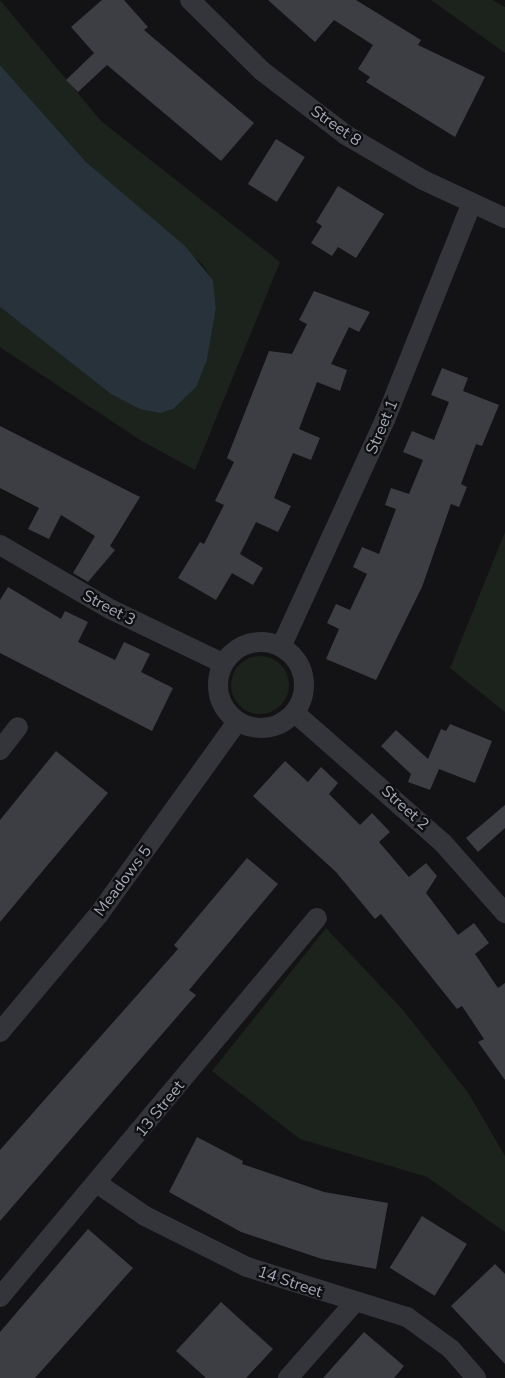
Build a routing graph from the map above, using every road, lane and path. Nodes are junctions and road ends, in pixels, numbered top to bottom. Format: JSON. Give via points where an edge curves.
{"nodes":[{"id":1,"x":190,"y":0,"type":"edge"},
{"id":2,"x":472,"y":203,"type":"junction"},
{"id":3,"x":505,"y":218,"type":"edge"},
{"id":4,"x":0,"y":544,"type":"edge"},
{"id":5,"x":281,"y":647,"type":"junction"},
{"id":6,"x":222,"y":663,"type":"junction"},
{"id":7,"x":295,"y":713,"type":"junction"},
{"id":8,"x":237,"y":722,"type":"junction"},
{"id":9,"x":18,"y":727,"type":"dead end"},
{"id":10,"x":0,"y":750,"type":"edge"},
{"id":11,"x":505,"y":912,"type":"edge"},
{"id":12,"x":317,"y":918,"type":"dead end"},
{"id":13,"x":0,"y":1032,"type":"edge"},
{"id":14,"x":98,"y":1184,"type":"junction"},
{"id":15,"x":0,"y":1297,"type":"edge"},
{"id":16,"x":355,"y":1302,"type":"junction"},
{"id":17,"x":288,"y":1378,"type":"edge"},
{"id":18,"x":476,"y":1378,"type":"edge"}],
"edges":[{"from":1,"to":2,"type":"street","name":"Street 8","via":[[262,71],[346,135]]},
{"from":2,"to":3,"type":"street","name":"Street 8"},
{"from":2,"to":5,"type":"street","name":"Street 1","via":[[385,420]]},
{"from":4,"to":6,"type":"street","name":"Street 3","via":[[110,609]]},
{"from":5,"to":6,"type":"street","via":[[248,644]]},
{"from":5,"to":7,"type":"street","via":[[291,654],[304,677]]},
{"from":6,"to":8,"type":"street","via":[[218,696]]},
{"from":7,"to":8,"type":"street","via":[[267,729]]},
{"from":7,"to":11,"type":"street","name":"Street 2","via":[[443,843]]},
{"from":8,"to":13,"type":"street","name":"Meadows 5","via":[[99,914]]},
{"from":9,"to":10,"type":"street"},
{"from":12,"to":14,"type":"street","name":"13 Street"},
{"from":14,"to":15,"type":"street","name":"13 Street"},
{"from":14,"to":16,"type":"street","name":"14 Street","via":[[145,1216],[212,1252],[282,1280]]},
{"from":16,"to":17,"type":"street"},
{"from":16,"to":18,"type":"street","name":"14 Street","via":[[407,1317],[431,1331]]}]}
